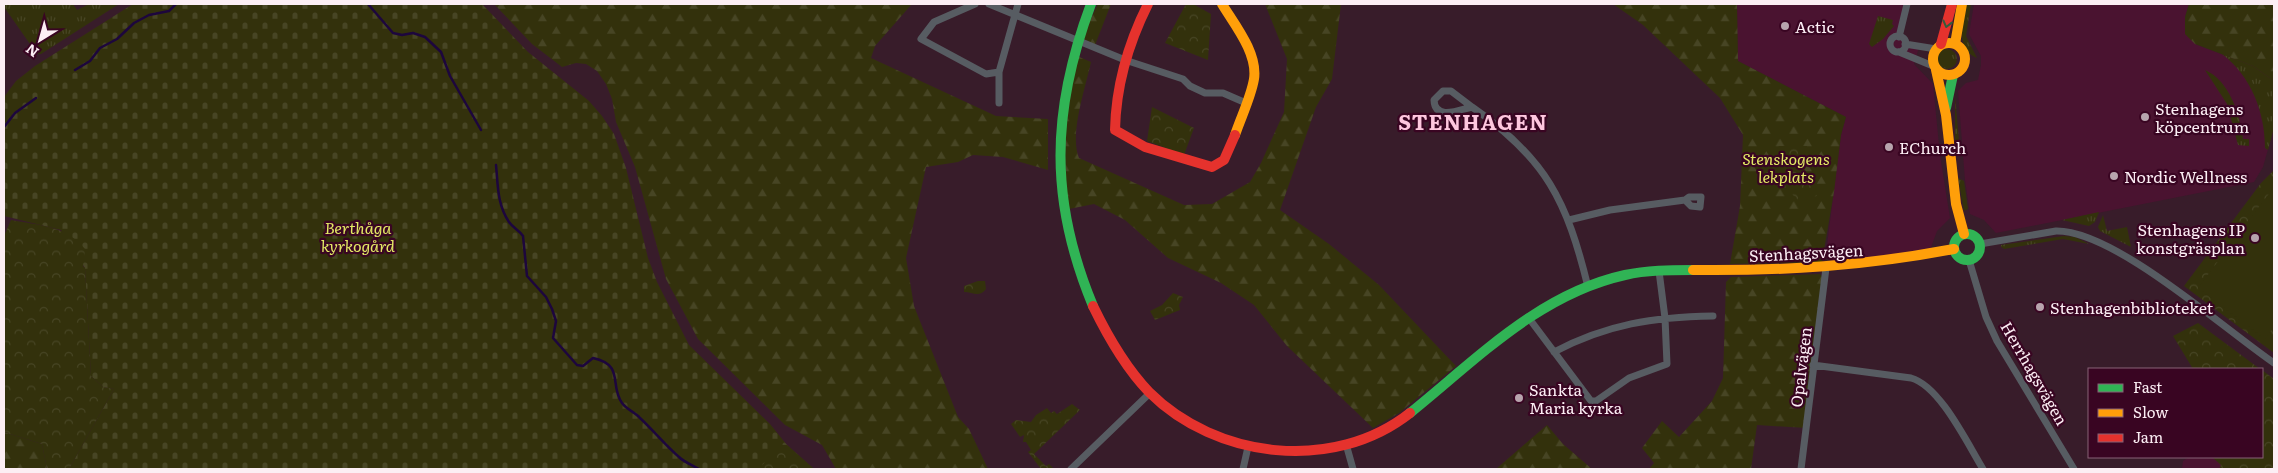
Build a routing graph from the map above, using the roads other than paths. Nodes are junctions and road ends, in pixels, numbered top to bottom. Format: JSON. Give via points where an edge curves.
{"nodes":[{"id":1,"x":975,"y":4,"type":"edge"},
{"id":2,"x":989,"y":4,"type":"edge"},
{"id":3,"x":1018,"y":4,"type":"edge"},
{"id":4,"x":1091,"y":4,"type":"edge"},
{"id":5,"x":1148,"y":4,"type":"edge"},
{"id":6,"x":1222,"y":4,"type":"edge"},
{"id":7,"x":1907,"y":4,"type":"edge"},
{"id":8,"x":1952,"y":4,"type":"edge"},
{"id":9,"x":1962,"y":4,"type":"edge"},
{"id":10,"x":1016,"y":14,"type":"junction"},
{"id":11,"x":1900,"y":37,"type":"junction"},
{"id":12,"x":1076,"y":38,"type":"junction"},
{"id":13,"x":1905,"y":44,"type":"junction"},
{"id":14,"x":1955,"y":44,"type":"junction"},
{"id":15,"x":1938,"y":47,"type":"junction"},
{"id":16,"x":1899,"y":52,"type":"junction"},
{"id":17,"x":1125,"y":60,"type":"junction"},
{"id":18,"x":1935,"y":68,"type":"junction"},
{"id":19,"x":999,"y":72,"type":"junction"},
{"id":20,"x":1953,"y":75,"type":"junction"},
{"id":21,"x":1000,"y":103,"type":"dead end"},
{"id":22,"x":1246,"y":103,"type":"junction"},
{"id":23,"x":1472,"y":106,"type":"junction"},
{"id":24,"x":1946,"y":115,"type":"junction"},
{"id":25,"x":1685,"y":200,"type":"dead end"},
{"id":26,"x":1569,"y":220,"type":"junction"},
{"id":27,"x":1964,"y":234,"type":"junction"},
{"id":28,"x":1980,"y":244,"type":"junction"},
{"id":29,"x":1954,"y":249,"type":"junction"},
{"id":30,"x":1969,"y":260,"type":"junction"},
{"id":31,"x":1826,"y":268,"type":"junction"},
{"id":32,"x":1658,"y":271,"type":"junction"},
{"id":33,"x":1588,"y":287,"type":"junction"},
{"id":34,"x":1713,"y":316,"type":"dead end"},
{"id":35,"x":1528,"y":317,"type":"junction"},
{"id":36,"x":1665,"y":318,"type":"junction"},
{"id":37,"x":1554,"y":352,"type":"junction"},
{"id":38,"x":2274,"y":363,"type":"edge"},
{"id":39,"x":1813,"y":365,"type":"junction"},
{"id":40,"x":1150,"y":393,"type":"junction"},
{"id":41,"x":1346,"y":444,"type":"junction"},
{"id":42,"x":1248,"y":447,"type":"junction"},
{"id":43,"x":1071,"y":469,"type":"edge"},
{"id":44,"x":1243,"y":469,"type":"edge"},
{"id":45,"x":1353,"y":469,"type":"edge"},
{"id":46,"x":1801,"y":469,"type":"edge"},
{"id":47,"x":1983,"y":469,"type":"edge"},
{"id":48,"x":2074,"y":469,"type":"edge"}],
"edges":[{"from":1,"to":19,"type":"street","via":[[934,22],[921,39],[986,74]]},
{"from":2,"to":10,"type":"street"},
{"from":3,"to":10,"type":"street"},
{"from":4,"to":12,"type":"street","name":"Stenhagsvägen"},
{"from":5,"to":17,"type":"street","via":[[1134,30]]},
{"from":6,"to":22,"type":"street","via":[[1254,66],[1254,78]]},
{"from":7,"to":11,"type":"street"},
{"from":8,"to":15,"type":"street","one_way":true},
{"from":9,"to":14,"type":"street"},
{"from":10,"to":12,"type":"street"},
{"from":10,"to":19,"type":"street"},
{"from":11,"to":13,"type":"street"},
{"from":11,"to":16,"type":"street","via":[[1892,39],[1890,44]]},
{"from":12,"to":17,"type":"street"},
{"from":12,"to":40,"type":"street","name":"Stenhagsvägen","via":[[1067,76],[1059,160],[1072,247],[1099,318],[1127,364]]},
{"from":13,"to":15,"type":"street"},
{"from":13,"to":16,"type":"street"},
{"from":14,"to":15,"type":"street"},
{"from":14,"to":20,"type":"street","via":[[1965,57],[1962,69]]},
{"from":15,"to":18,"type":"street","via":[[1932,56]]},
{"from":16,"to":18,"type":"street"},
{"from":17,"to":22,"type":"street","via":[[1183,79],[1205,93],[1223,93]]},
{"from":17,"to":22,"type":"street","via":[[1118,85],[1115,130],[1122,137],[1145,146],[1212,167],[1229,152]]},
{"from":18,"to":20,"type":"street","via":[[1946,76]]},
{"from":18,"to":24,"type":"street"},
{"from":19,"to":21,"type":"street"},
{"from":20,"to":24,"type":"street"},
{"from":23,"to":23,"type":"street","via":[[1444,113],[1437,111],[1434,100],[1443,91],[1451,91]]},
{"from":23,"to":26,"type":"street","via":[[1511,136],[1531,158],[1548,180]]},
{"from":24,"to":27,"type":"street","via":[[1956,204]]},
{"from":25,"to":26,"type":"street","via":[[1610,210]]},
{"from":26,"to":33,"type":"street"},
{"from":27,"to":28,"type":"street","via":[[1974,236]]},
{"from":27,"to":29,"type":"street","via":[[1957,238]]},
{"from":28,"to":30,"type":"street","via":[[1979,253]]},
{"from":28,"to":38,"type":"street","via":[[2056,230],[2082,235],[2135,262]]},
{"from":29,"to":30,"type":"street","via":[[1961,259]]},
{"from":29,"to":31,"type":"street","name":"Stenhagsvägen","via":[[1889,262]]},
{"from":30,"to":48,"type":"street","name":"Herrhagsvägen","via":[[1986,317],[1997,341]]},
{"from":31,"to":32,"type":"street","name":"Stenhagsvägen"},
{"from":31,"to":39,"type":"street","name":"Opalvägen"},
{"from":32,"to":33,"type":"street","name":"Stenhagsvägen","via":[[1625,275]]},
{"from":32,"to":36,"type":"street"},
{"from":33,"to":35,"type":"street","name":"Stenhagsvägen"},
{"from":34,"to":36,"type":"street"},
{"from":35,"to":37,"type":"street"},
{"from":35,"to":41,"type":"street","name":"Stenhagsvägen","via":[[1389,428]]},
{"from":36,"to":37,"type":"street","via":[[1608,329]]},
{"from":36,"to":37,"type":"street","via":[[1667,364],[1629,378],[1596,401],[1591,401]]},
{"from":39,"to":46,"type":"street","name":"Opalvägen"},
{"from":39,"to":47,"type":"street","via":[[1911,378],[1924,383],[1937,396]]},
{"from":40,"to":42,"type":"street","name":"Stenhagsvägen","via":[[1198,429]]},
{"from":40,"to":43,"type":"street"},
{"from":41,"to":42,"type":"street","name":"Stenhagsvägen","via":[[1299,452]]},
{"from":41,"to":45,"type":"street"},
{"from":42,"to":44,"type":"street"}]}
